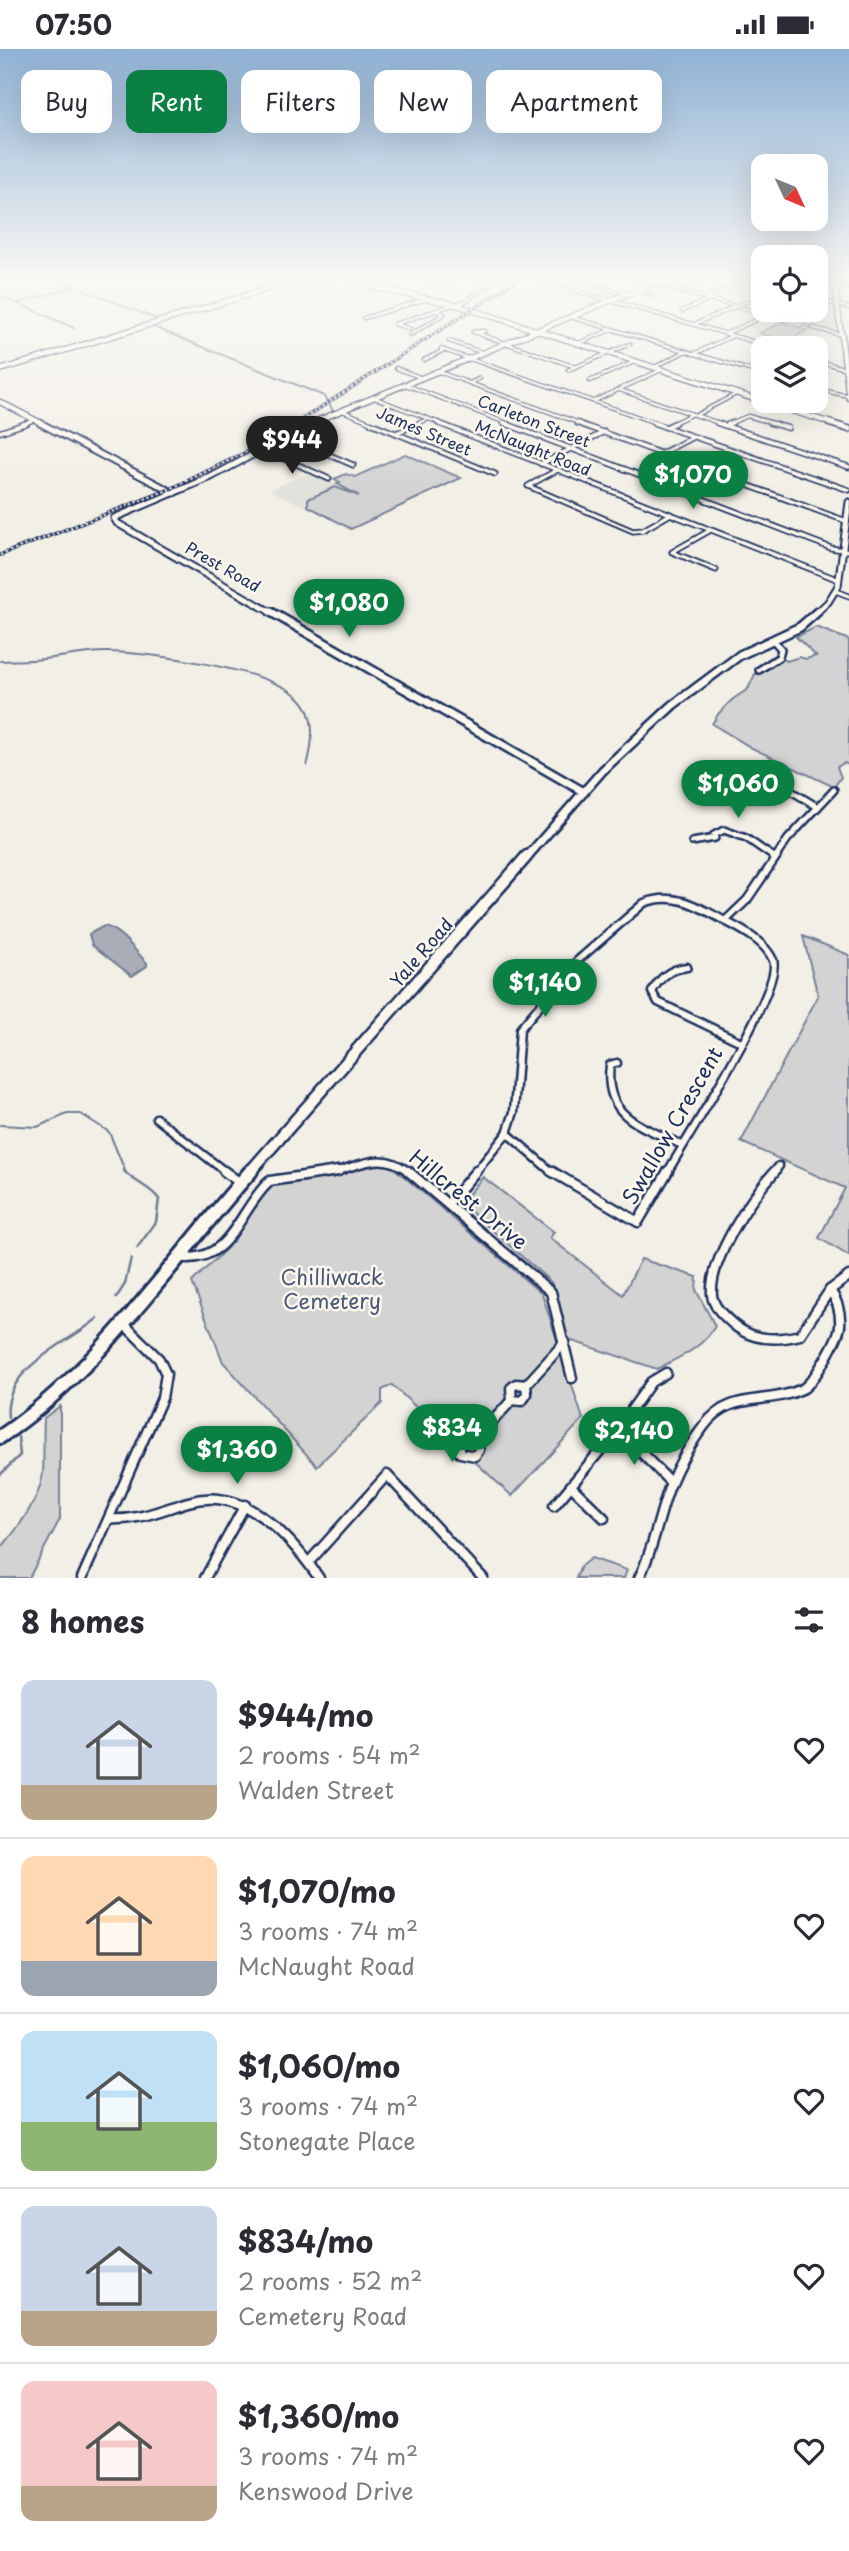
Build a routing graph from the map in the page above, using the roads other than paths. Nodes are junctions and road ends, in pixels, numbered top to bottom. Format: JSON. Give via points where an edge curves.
{"nodes":[{"id":1,"x":71,"y":348,"type":"edge"},
{"id":2,"x":470,"y":348,"type":"edge"},
{"id":3,"x":495,"y":348,"type":"edge"},
{"id":4,"x":519,"y":348,"type":"edge"},
{"id":5,"x":590,"y":348,"type":"edge"},
{"id":6,"x":620,"y":348,"type":"edge"},
{"id":7,"x":677,"y":348,"type":"edge"},
{"id":8,"x":704,"y":348,"type":"edge"},
{"id":9,"x":844,"y":348,"type":"edge"},
{"id":10,"x":686,"y":351,"type":"junction"},
{"id":11,"x":484,"y":353,"type":"junction"},
{"id":12,"x":694,"y":353,"type":"junction"},
{"id":13,"x":607,"y":354,"type":"junction"},
{"id":14,"x":470,"y":359,"type":"junction"},
{"id":15,"x":424,"y":360,"type":"dead end"},
{"id":16,"x":634,"y":362,"type":"junction"},
{"id":17,"x":828,"y":364,"type":"edge"},
{"id":18,"x":576,"y":367,"type":"junction"},
{"id":19,"x":396,"y":368,"type":"dead end"},
{"id":20,"x":653,"y":368,"type":"junction"},
{"id":21,"x":846,"y":369,"type":"junction"},
{"id":22,"x":0,"y":370,"type":"edge"},
{"id":23,"x":568,"y":370,"type":"dead end"},
{"id":24,"x":661,"y":370,"type":"junction"},
{"id":25,"x":751,"y":370,"type":"edge"},
{"id":26,"x":439,"y":372,"type":"junction"},
{"id":27,"x":848,"y":376,"type":"edge"},
{"id":28,"x":480,"y":377,"type":"dead end"},
{"id":29,"x":422,"y":378,"type":"junction"},
{"id":30,"x":590,"y":381,"type":"dead end"},
{"id":31,"x":470,"y":383,"type":"junction"},
{"id":32,"x":406,"y":385,"type":"junction"},
{"id":33,"x":620,"y":390,"type":"junction"},
{"id":34,"x":828,"y":392,"type":"edge"},
{"id":35,"x":736,"y":394,"type":"junction"},
{"id":36,"x":849,"y":397,"type":"edge"},
{"id":37,"x":375,"y":398,"type":"junction"},
{"id":38,"x":751,"y":399,"type":"edge"},
{"id":39,"x":593,"y":401,"type":"junction"},
{"id":40,"x":0,"y":402,"type":"edge"},
{"id":41,"x":344,"y":411,"type":"junction"},
{"id":42,"x":797,"y":413,"type":"edge"},
{"id":43,"x":694,"y":414,"type":"junction"},
{"id":44,"x":428,"y":419,"type":"junction"},
{"id":45,"x":35,"y":420,"type":"junction"},
{"id":46,"x":727,"y":425,"type":"junction"},
{"id":47,"x":666,"y":427,"type":"junction"},
{"id":48,"x":788,"y":428,"type":"dead end"},
{"id":49,"x":847,"y":428,"type":"edge"},
{"id":50,"x":0,"y":432,"type":"edge"},
{"id":51,"x":604,"y":432,"type":"junction"},
{"id":52,"x":396,"y":433,"type":"junction"},
{"id":53,"x":288,"y":437,"type":"junction"},
{"id":54,"x":694,"y":437,"type":"junction"},
{"id":55,"x":572,"y":449,"type":"junction"},
{"id":56,"x":266,"y":450,"type":"junction"},
{"id":57,"x":662,"y":453,"type":"junction"},
{"id":58,"x":541,"y":464,"type":"junction"},
{"id":59,"x":353,"y":465,"type":"dead end"},
{"id":60,"x":849,"y":467,"type":"edge"},
{"id":61,"x":557,"y":470,"type":"junction"},
{"id":62,"x":495,"y":474,"type":"dead end"},
{"id":63,"x":329,"y":479,"type":"dead end"},
{"id":64,"x":849,"y":490,"type":"edge"},
{"id":65,"x":174,"y":493,"type":"junction"},
{"id":66,"x":849,"y":502,"type":"edge"},
{"id":67,"x":669,"y":515,"type":"junction"},
{"id":68,"x":846,"y":521,"type":"junction"},
{"id":69,"x":709,"y":531,"type":"junction"},
{"id":70,"x":846,"y":550,"type":"edge"},
{"id":71,"x":716,"y":570,"type":"dead end"},
{"id":72,"x":837,"y":586,"type":"junction"},
{"id":73,"x":849,"y":596,"type":"edge"},
{"id":74,"x":773,"y":640,"type":"junction"},
{"id":75,"x":759,"y":670,"type":"dead end"},
{"id":76,"x":776,"y":782,"type":"dead end"},
{"id":77,"x":834,"y":790,"type":"dead end"},
{"id":78,"x":584,"y":792,"type":"junction"},
{"id":79,"x":818,"y":807,"type":"junction"},
{"id":80,"x":692,"y":842,"type":"dead end"},
{"id":81,"x":775,"y":858,"type":"junction"},
{"id":82,"x":725,"y":921,"type":"junction"},
{"id":83,"x":687,"y":967,"type":"dead end"},
{"id":84,"x":741,"y":1042,"type":"junction"},
{"id":85,"x":617,"y":1063,"type":"dead end"},
{"id":86,"x":156,"y":1118,"type":"dead end"},
{"id":87,"x":507,"y":1133,"type":"junction"},
{"id":88,"x":682,"y":1145,"type":"junction"},
{"id":89,"x":779,"y":1166,"type":"dead end"},
{"id":90,"x":240,"y":1183,"type":"junction"},
{"id":91,"x":448,"y":1204,"type":"junction"},
{"id":92,"x":178,"y":1257,"type":"junction"},
{"id":93,"x":849,"y":1276,"type":"edge"},
{"id":94,"x":830,"y":1290,"type":"junction"},
{"id":95,"x":124,"y":1324,"type":"junction"},
{"id":96,"x":565,"y":1342,"type":"junction"},
{"id":97,"x":666,"y":1373,"type":"dead end"},
{"id":98,"x":572,"y":1378,"type":"dead end"},
{"id":99,"x":618,"y":1429,"type":"junction"},
{"id":100,"x":0,"y":1437,"type":"edge"},
{"id":101,"x":478,"y":1437,"type":"dead end"},
{"id":102,"x":671,"y":1483,"type":"junction"},
{"id":103,"x":571,"y":1486,"type":"junction"},
{"id":104,"x":245,"y":1505,"type":"junction"},
{"id":105,"x":554,"y":1506,"type":"dead end"},
{"id":106,"x":109,"y":1518,"type":"junction"},
{"id":107,"x":604,"y":1518,"type":"dead end"},
{"id":108,"x":309,"y":1562,"type":"junction"},
{"id":109,"x":82,"y":1578,"type":"edge"},
{"id":110,"x":205,"y":1578,"type":"edge"},
{"id":111,"x":319,"y":1578,"type":"edge"},
{"id":112,"x":483,"y":1578,"type":"edge"},
{"id":113,"x":639,"y":1578,"type":"edge"}],
"edges":[{"from":1,"to":22,"type":"street"},
{"from":2,"to":11,"type":"street"},
{"from":3,"to":11,"type":"street"},
{"from":4,"to":18,"type":"street"},
{"from":5,"to":13,"type":"street"},
{"from":6,"to":13,"type":"street"},
{"from":7,"to":10,"type":"street"},
{"from":8,"to":12,"type":"street"},
{"from":9,"to":21,"type":"street"},
{"from":10,"to":12,"type":"street"},
{"from":10,"to":20,"type":"street"},
{"from":11,"to":14,"type":"street"},
{"from":12,"to":25,"type":"street"},
{"from":13,"to":16,"type":"street"},
{"from":13,"to":18,"type":"street"},
{"from":14,"to":15,"type":"street","via":[[443,349]]},
{"from":14,"to":26,"type":"street"},
{"from":14,"to":39,"type":"street"},
{"from":16,"to":20,"type":"street"},
{"from":16,"to":30,"type":"street"},
{"from":17,"to":21,"type":"street"},
{"from":18,"to":23,"type":"street"},
{"from":19,"to":29,"type":"street"},
{"from":20,"to":24,"type":"street"},
{"from":21,"to":27,"type":"street"},
{"from":24,"to":33,"type":"street"},
{"from":24,"to":35,"type":"street"},
{"from":26,"to":29,"type":"street"},
{"from":26,"to":31,"type":"street"},
{"from":27,"to":36,"type":"street"},
{"from":28,"to":31,"type":"street"},
{"from":29,"to":32,"type":"street"},
{"from":31,"to":51,"type":"street"},
{"from":32,"to":37,"type":"street"},
{"from":32,"to":55,"type":"street","name":"Carleton Street"},
{"from":33,"to":39,"type":"street"},
{"from":33,"to":43,"type":"street"},
{"from":34,"to":36,"type":"street"},
{"from":35,"to":38,"type":"street"},
{"from":35,"to":43,"type":"street"},
{"from":37,"to":41,"type":"street"},
{"from":37,"to":44,"type":"street","name":"McNaught Road"},
{"from":39,"to":47,"type":"street"},
{"from":40,"to":45,"type":"street"},
{"from":41,"to":52,"type":"street","name":"James Street"},
{"from":41,"to":53,"type":"street"},
{"from":42,"to":49,"type":"street"},
{"from":43,"to":46,"type":"street"},
{"from":43,"to":47,"type":"street"},
{"from":44,"to":52,"type":"street"},
{"from":44,"to":58,"type":"street","name":"McNaught Road"},
{"from":45,"to":50,"type":"street"},
{"from":45,"to":65,"type":"street"},
{"from":46,"to":48,"type":"street","via":[[748,416]]},
{"from":46,"to":60,"type":"street"},
{"from":47,"to":54,"type":"street"},
{"from":51,"to":55,"type":"street"},
{"from":51,"to":57,"type":"street"},
{"from":52,"to":62,"type":"street","name":"James Street"},
{"from":53,"to":56,"type":"street"},
{"from":53,"to":59,"type":"street"},
{"from":54,"to":57,"type":"street"},
{"from":54,"to":64,"type":"street"},
{"from":55,"to":58,"type":"street"},
{"from":55,"to":70,"type":"street","name":"Carleton Street"},
{"from":56,"to":63,"type":"street"},
{"from":56,"to":65,"type":"street"},
{"from":57,"to":68,"type":"street"},
{"from":58,"to":61,"type":"street","name":"McNaught Road"},
{"from":61,"to":67,"type":"street","name":"McNaught Road"},
{"from":61,"to":67,"type":"street","via":[[528,486],[633,531]]},
{"from":65,"to":78,"type":"street","name":"Prest Road","via":[[114,520]]},
{"from":66,"to":68,"type":"street"},
{"from":67,"to":69,"type":"street","name":"McNaught Road"},
{"from":68,"to":70,"type":"street"},
{"from":69,"to":71,"type":"street","via":[[672,552]]},
{"from":69,"to":72,"type":"street","name":"McNaught Road"},
{"from":70,"to":72,"type":"street"},
{"from":72,"to":73,"type":"street","name":"McNaught Road"},
{"from":72,"to":74,"type":"street","name":"Yale Road","via":[[804,624]]},
{"from":74,"to":75,"type":"street","via":[[781,649],[779,657]]},
{"from":74,"to":78,"type":"street","name":"Yale Road","via":[[740,655],[673,705]]},
{"from":76,"to":79,"type":"street"},
{"from":77,"to":79,"type":"street"},
{"from":78,"to":90,"type":"street","name":"Yale Road"},
{"from":79,"to":81,"type":"street"},
{"from":80,"to":81,"type":"street","via":[[715,838],[724,830],[746,838]]},
{"from":81,"to":82,"type":"street","via":[[747,900]]},
{"from":82,"to":84,"type":"street","name":"Swallow Crescent","via":[[757,941],[773,960],[774,978]]},
{"from":82,"to":87,"type":"street","name":"Swallow Crescent","via":[[691,902],[656,898],[644,903],[577,961],[520,1029],[514,1112]]},
{"from":83,"to":84,"type":"street","via":[[674,968],[657,982],[653,992],[658,1002]]},
{"from":84,"to":88,"type":"street","name":"Swallow Crescent"},
{"from":85,"to":88,"type":"street","via":[[610,1065],[608,1076],[607,1092],[614,1105],[628,1119]]},
{"from":86,"to":90,"type":"street"},
{"from":87,"to":88,"type":"street","name":"Swallow Crescent","via":[[556,1175],[638,1222]]},
{"from":87,"to":91,"type":"street"},
{"from":89,"to":94,"type":"street","via":[[761,1186],[725,1250],[713,1276],[712,1297],[725,1318],[744,1332],[782,1340],[800,1335]]},
{"from":90,"to":92,"type":"street","name":"Yale Road"},
{"from":91,"to":92,"type":"street","name":"Hillcrest Drive","via":[[400,1164],[387,1159],[324,1175],[270,1181],[228,1239],[200,1259]]},
{"from":91,"to":96,"type":"street","name":"Hillcrest Drive","via":[[551,1292]]},
{"from":92,"to":95,"type":"street","name":"Yale Road"},
{"from":93,"to":94,"type":"street"},
{"from":94,"to":102,"type":"street","via":[[839,1331],[807,1387],[775,1400],[731,1402],[719,1410],[708,1420]]},
{"from":95,"to":100,"type":"street","name":"Yale Road","via":[[66,1386]]},
{"from":95,"to":106,"type":"street","via":[[159,1359],[166,1374],[162,1398]]},
{"from":96,"to":98,"type":"street","name":"Hillcrest Drive"},
{"from":96,"to":101,"type":"street","via":[[526,1385],[522,1401],[512,1400]]},
{"from":97,"to":99,"type":"street","via":[[651,1382]]},
{"from":99,"to":102,"type":"street"},
{"from":99,"to":103,"type":"street"},
{"from":102,"to":113,"type":"street","via":[[650,1558]]},
{"from":103,"to":105,"type":"street"},
{"from":103,"to":107,"type":"street"},
{"from":104,"to":106,"type":"street","via":[[204,1497],[124,1521]]},
{"from":104,"to":108,"type":"street"},
{"from":104,"to":110,"type":"street"},
{"from":106,"to":109,"type":"street"},
{"from":108,"to":111,"type":"street"},
{"from":108,"to":112,"type":"street","via":[[387,1475]]}]}
